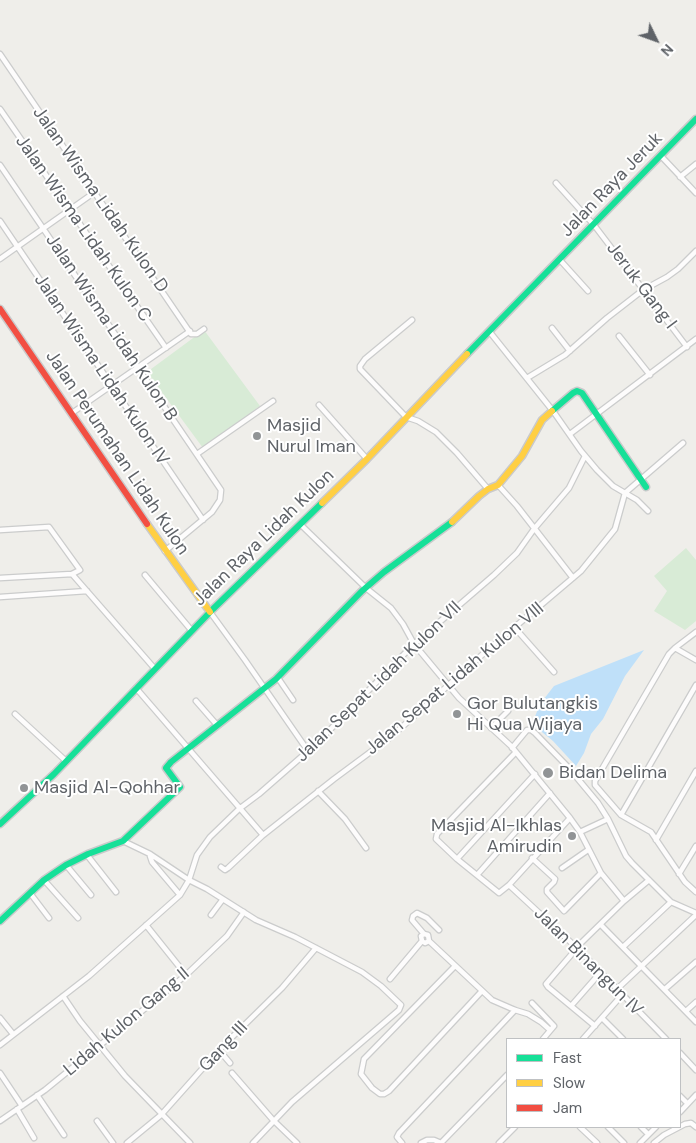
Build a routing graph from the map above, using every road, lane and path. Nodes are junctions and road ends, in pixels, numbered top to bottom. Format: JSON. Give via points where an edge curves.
{"nodes":[{"id":1,"x":0,"y":54,"type":"edge"},
{"id":2,"x":0,"y":109,"type":"edge"},
{"id":3,"x":696,"y":119,"type":"edge"},
{"id":4,"x":661,"y":156,"type":"junction"},
{"id":5,"x":696,"y":164,"type":"edge"},
{"id":6,"x":0,"y":166,"type":"edge"},
{"id":7,"x":680,"y":177,"type":"junction"},
{"id":8,"x":556,"y":183,"type":"dead end"},
{"id":9,"x":94,"y":192,"type":"junction"},
{"id":10,"x":696,"y":193,"type":"edge"},
{"id":11,"x":69,"y":210,"type":"junction"},
{"id":12,"x":0,"y":220,"type":"edge"},
{"id":13,"x":594,"y":225,"type":"junction"},
{"id":14,"x":43,"y":228,"type":"junction"},
{"id":15,"x":17,"y":246,"type":"junction"},
{"id":16,"x":696,"y":251,"type":"edge"},
{"id":17,"x":0,"y":258,"type":"edge"},
{"id":18,"x":560,"y":260,"type":"junction"},
{"id":19,"x":549,"y":272,"type":"joint"},
{"id":20,"x":643,"y":290,"type":"junction"},
{"id":21,"x":588,"y":292,"type":"dead end"},
{"id":22,"x":0,"y":309,"type":"edge"},
{"id":23,"x":412,"y":320,"type":"dead end"},
{"id":24,"x":552,"y":328,"type":"dead end"},
{"id":25,"x":204,"y":329,"type":"dead end"},
{"id":26,"x":190,"y":331,"type":"junction"},
{"id":27,"x":489,"y":331,"type":"junction"},
{"id":28,"x":618,"y":336,"type":"dead end"},
{"id":29,"x":696,"y":340,"type":"edge"},
{"id":30,"x":687,"y":347,"type":"junction"},
{"id":31,"x":166,"y":348,"type":"junction"},
{"id":32,"x":570,"y":351,"type":"junction"},
{"id":33,"x":138,"y":368,"type":"junction"},
{"id":34,"x":650,"y":375,"type":"junction"},
{"id":35,"x":527,"y":378,"type":"junction"},
{"id":36,"x":112,"y":385,"type":"junction"},
{"id":37,"x":272,"y":401,"type":"dead end"},
{"id":38,"x":320,"y":406,"type":"dead end"},
{"id":39,"x":553,"y":411,"type":"junction"},
{"id":40,"x":72,"y":413,"type":"junction"},
{"id":41,"x":598,"y":415,"type":"junction"},
{"id":42,"x":406,"y":417,"type":"junction"},
{"id":43,"x":570,"y":434,"type":"junction"},
{"id":44,"x":683,"y":443,"type":"dead end"},
{"id":45,"x":197,"y":454,"type":"junction"},
{"id":46,"x":585,"y":456,"type":"junction"},
{"id":47,"x":367,"y":459,"type":"junction"},
{"id":48,"x":640,"y":479,"type":"junction"},
{"id":49,"x":498,"y":485,"type":"junction"},
{"id":50,"x":646,"y":487,"type":"dead end"},
{"id":51,"x":488,"y":489,"type":"junction"},
{"id":52,"x":625,"y":493,"type":"junction"},
{"id":53,"x":648,"y":511,"type":"dead end"},
{"id":54,"x":203,"y":520,"type":"junction"},
{"id":55,"x":300,"y":524,"type":"junction"},
{"id":56,"x":534,"y":528,"type":"junction"},
{"id":57,"x":0,"y":530,"type":"edge"},
{"id":58,"x":165,"y":551,"type":"junction"},
{"id":59,"x":72,"y":574,"type":"junction"},
{"id":60,"x":144,"y":575,"type":"dead end"},
{"id":61,"x":0,"y":578,"type":"edge"},
{"id":62,"x":573,"y":578,"type":"junction"},
{"id":63,"x":366,"y":588,"type":"junction"},
{"id":64,"x":87,"y":591,"type":"junction"},
{"id":65,"x":0,"y":597,"type":"edge"},
{"id":66,"x":210,"y":612,"type":"junction"},
{"id":67,"x":515,"y":628,"type":"junction"},
{"id":68,"x":192,"y":631,"type":"junction"},
{"id":69,"x":696,"y":632,"type":"edge"},
{"id":70,"x":414,"y":644,"type":"junction"},
{"id":71,"x":675,"y":648,"type":"junction"},
{"id":72,"x":696,"y":660,"type":"edge"},
{"id":73,"x":155,"y":669,"type":"junction"},
{"id":74,"x":554,"y":672,"type":"dead end"},
{"id":75,"x":278,"y":678,"type":"junction"},
{"id":76,"x":448,"y":685,"type":"junction"},
{"id":77,"x":696,"y":685,"type":"edge"},
{"id":78,"x":136,"y":688,"type":"junction"},
{"id":79,"x":265,"y":688,"type":"junction"},
{"id":80,"x":293,"y":700,"type":"dead end"},
{"id":81,"x":196,"y":701,"type":"dead end"},
{"id":82,"x":508,"y":711,"type":"dead end"},
{"id":83,"x":15,"y":714,"type":"dead end"},
{"id":84,"x":217,"y":725,"type":"junction"},
{"id":85,"x":491,"y":728,"type":"junction"},
{"id":86,"x":188,"y":748,"type":"junction"},
{"id":87,"x":512,"y":748,"type":"junction"},
{"id":88,"x":308,"y":751,"type":"junction"},
{"id":89,"x":516,"y":752,"type":"junction"},
{"id":90,"x":66,"y":761,"type":"junction"},
{"id":91,"x":696,"y":770,"type":"edge"},
{"id":92,"x":535,"y":774,"type":"junction"},
{"id":93,"x":318,"y":791,"type":"junction"},
{"id":94,"x":550,"y":793,"type":"junction"},
{"id":95,"x":239,"y":809,"type":"junction"},
{"id":96,"x":621,"y":815,"type":"junction"},
{"id":97,"x":570,"y":818,"type":"junction"},
{"id":98,"x":608,"y":819,"type":"junction"},
{"id":99,"x":0,"y":824,"type":"edge"},
{"id":100,"x":580,"y":832,"type":"junction"},
{"id":101,"x":263,"y":835,"type":"junction"},
{"id":102,"x":656,"y":840,"type":"junction"},
{"id":103,"x":123,"y":841,"type":"junction"},
{"id":104,"x":696,"y":846,"type":"edge"},
{"id":105,"x":366,"y":848,"type":"dead end"},
{"id":106,"x":588,"y":850,"type":"junction"},
{"id":107,"x":150,"y":854,"type":"junction"},
{"id":108,"x":87,"y":855,"type":"junction"},
{"id":109,"x":532,"y":858,"type":"junction"},
{"id":110,"x":457,"y":859,"type":"junction"},
{"id":111,"x":66,"y":865,"type":"junction"},
{"id":112,"x":222,"y":867,"type":"dead end"},
{"id":113,"x":562,"y":868,"type":"dead end"},
{"id":114,"x":601,"y":874,"type":"junction"},
{"id":115,"x":679,"y":874,"type":"junction"},
{"id":116,"x":477,"y":875,"type":"junction"},
{"id":117,"x":44,"y":880,"type":"junction"},
{"id":118,"x":189,"y":880,"type":"junction"},
{"id":119,"x":649,"y":880,"type":"junction"},
{"id":120,"x":509,"y":885,"type":"junction"},
{"id":121,"x":116,"y":892,"type":"dead end"},
{"id":122,"x":696,"y":892,"type":"edge"},
{"id":123,"x":30,"y":893,"type":"junction"},
{"id":124,"x":91,"y":895,"type":"dead end"},
{"id":125,"x":180,"y":895,"type":"junction"},
{"id":126,"x":223,"y":899,"type":"junction"},
{"id":127,"x":624,"y":901,"type":"junction"},
{"id":128,"x":671,"y":902,"type":"junction"},
{"id":129,"x":244,"y":912,"type":"junction"},
{"id":130,"x":696,"y":914,"type":"edge"},
{"id":131,"x":211,"y":915,"type":"dead end"},
{"id":132,"x":50,"y":918,"type":"dead end"},
{"id":133,"x":78,"y":918,"type":"dead end"},
{"id":134,"x":0,"y":921,"type":"edge"},
{"id":135,"x":601,"y":925,"type":"junction"},
{"id":136,"x":146,"y":926,"type":"junction"},
{"id":137,"x":439,"y":930,"type":"dead end"},
{"id":138,"x":424,"y":934,"type":"junction"},
{"id":139,"x":428,"y":941,"type":"junction"},
{"id":140,"x":422,"y":942,"type":"junction"},
{"id":141,"x":582,"y":944,"type":"dead end"},
{"id":142,"x":623,"y":947,"type":"junction"},
{"id":143,"x":316,"y":948,"type":"junction"},
{"id":144,"x":578,"y":948,"type":"junction"},
{"id":145,"x":696,"y":962,"type":"edge"},
{"id":146,"x":455,"y":966,"type":"junction"},
{"id":147,"x":642,"y":966,"type":"junction"},
{"id":148,"x":600,"y":973,"type":"junction"},
{"id":149,"x":186,"y":975,"type":"junction"},
{"id":150,"x":390,"y":979,"type":"dead end"},
{"id":151,"x":617,"y":989,"type":"junction"},
{"id":152,"x":665,"y":989,"type":"junction"},
{"id":153,"x":481,"y":992,"type":"junction"},
{"id":154,"x":622,"y":995,"type":"junction"},
{"id":155,"x":63,"y":996,"type":"junction"},
{"id":156,"x":696,"y":1002,"type":"edge"},
{"id":157,"x":532,"y":1003,"type":"dead end"},
{"id":158,"x":571,"y":1006,"type":"junction"},
{"id":159,"x":515,"y":1010,"type":"junction"},
{"id":160,"x":686,"y":1011,"type":"junction"},
{"id":161,"x":0,"y":1018,"type":"edge"},
{"id":162,"x":602,"y":1018,"type":"junction"},
{"id":163,"x":696,"y":1022,"type":"edge"},
{"id":164,"x":595,"y":1026,"type":"junction"},
{"id":165,"x":550,"y":1030,"type":"junction"},
{"id":166,"x":12,"y":1034,"type":"junction"},
{"id":167,"x":546,"y":1038,"type":"edge"},
{"id":168,"x":586,"y":1038,"type":"edge"},
{"id":169,"x":622,"y":1038,"type":"edge"},
{"id":170,"x":665,"y":1038,"type":"edge"},
{"id":171,"x":0,"y":1045,"type":"edge"},
{"id":172,"x":101,"y":1046,"type":"junction"},
{"id":173,"x":219,"y":1050,"type":"junction"},
{"id":174,"x":681,"y":1054,"type":"edge"},
{"id":175,"x":230,"y":1063,"type":"dead end"},
{"id":176,"x":696,"y":1070,"type":"edge"},
{"id":177,"x":0,"y":1073,"type":"edge"},
{"id":178,"x":232,"y":1074,"type":"dead end"},
{"id":179,"x":506,"y":1076,"type":"edge"},
{"id":180,"x":37,"y":1095,"type":"junction"},
{"id":181,"x":696,"y":1095,"type":"edge"},
{"id":182,"x":681,"y":1097,"type":"edge"},
{"id":183,"x":687,"y":1103,"type":"junction"},
{"id":184,"x":22,"y":1106,"type":"junction"},
{"id":185,"x":17,"y":1109,"type":"junction"},
{"id":186,"x":681,"y":1111,"type":"edge"},
{"id":187,"x":162,"y":1115,"type":"junction"},
{"id":188,"x":273,"y":1120,"type":"junction"},
{"id":189,"x":0,"y":1121,"type":"edge"},
{"id":190,"x":97,"y":1121,"type":"dead end"},
{"id":191,"x":681,"y":1127,"type":"edge"},
{"id":192,"x":696,"y":1127,"type":"edge"},
{"id":193,"x":514,"y":1128,"type":"edge"},
{"id":194,"x":581,"y":1128,"type":"edge"},
{"id":195,"x":609,"y":1128,"type":"edge"},
{"id":196,"x":642,"y":1128,"type":"edge"},
{"id":197,"x":655,"y":1128,"type":"edge"},
{"id":198,"x":679,"y":1128,"type":"edge"},
{"id":199,"x":648,"y":1134,"type":"junction"},
{"id":200,"x":64,"y":1135,"type":"dead end"},
{"id":201,"x":34,"y":1138,"type":"dead end"},
{"id":202,"x":113,"y":1143,"type":"edge"},
{"id":203,"x":127,"y":1143,"type":"edge"},
{"id":204,"x":190,"y":1143,"type":"edge"},
{"id":205,"x":253,"y":1143,"type":"edge"},
{"id":206,"x":297,"y":1143,"type":"edge"},
{"id":207,"x":402,"y":1143,"type":"edge"},
{"id":208,"x":421,"y":1143,"type":"edge"},
{"id":209,"x":441,"y":1143,"type":"edge"},
{"id":210,"x":499,"y":1143,"type":"edge"},
{"id":211,"x":597,"y":1143,"type":"edge"},
{"id":212,"x":624,"y":1143,"type":"edge"},
{"id":213,"x":640,"y":1143,"type":"edge"},
{"id":214,"x":654,"y":1143,"type":"edge"}],
"edges":[{"from":1,"to":9,"type":"street","name":"Jalan Wisma Lidah Kulon D"},
{"from":2,"to":11,"type":"street","name":"Jalan Wisma Lidah Kulon C"},
{"from":3,"to":4,"type":"street","name":"Jalan Raya Jeruk"},
{"from":4,"to":7,"type":"street"},
{"from":4,"to":13,"type":"street","name":"Jalan Raya Jeruk"},
{"from":5,"to":7,"type":"street"},
{"from":6,"to":14,"type":"street","name":"Jalan Wisma Lidah Kulon B"},
{"from":7,"to":10,"type":"street"},
{"from":8,"to":13,"type":"street","name":"Jeruk Gang I"},
{"from":9,"to":11,"type":"street"},
{"from":9,"to":26,"type":"street","name":"Jalan Wisma Lidah Kulon D"},
{"from":11,"to":14,"type":"street"},
{"from":11,"to":31,"type":"street","name":"Jalan Wisma Lidah Kulon C"},
{"from":12,"to":15,"type":"street","name":"Jalan Wisma Lidah Kulon IV"},
{"from":13,"to":18,"type":"street","name":"Jalan Raya Jeruk"},
{"from":13,"to":20,"type":"street","name":"Jeruk Gang I"},
{"from":14,"to":15,"type":"street"},
{"from":14,"to":33,"type":"street","name":"Jalan Wisma Lidah Kulon B"},
{"from":15,"to":17,"type":"street"},
{"from":15,"to":36,"type":"street","name":"Jalan Wisma Lidah Kulon IV"},
{"from":16,"to":20,"type":"street","via":[[672,273]]},
{"from":18,"to":19,"type":"street","name":"Jalan Raya Jeruk"},
{"from":18,"to":21,"type":"street"},
{"from":19,"to":27,"type":"street","name":"Jalan Raya Lidah Kulon"},
{"from":20,"to":30,"type":"street","name":"Jeruk Gang I"},
{"from":20,"to":32,"type":"street"},
{"from":22,"to":40,"type":"street","name":"Jalan Perumahan Lidah Kulon"},
{"from":23,"to":42,"type":"street","via":[[360,366],[361,371]]},
{"from":24,"to":32,"type":"street"},
{"from":25,"to":26,"type":"street","via":[[194,335]]},
{"from":26,"to":31,"type":"street"},
{"from":27,"to":35,"type":"street"},
{"from":27,"to":42,"type":"street","name":"Jalan Raya Lidah Kulon"},
{"from":28,"to":34,"type":"street"},
{"from":29,"to":30,"type":"street"},
{"from":30,"to":34,"type":"street"},
{"from":31,"to":33,"type":"street"},
{"from":32,"to":35,"type":"street"},
{"from":33,"to":36,"type":"street"},
{"from":33,"to":45,"type":"street","name":"Jalan Wisma Lidah Kulon B"},
{"from":34,"to":41,"type":"street"},
{"from":35,"to":39,"type":"street"},
{"from":36,"to":40,"type":"street"},
{"from":36,"to":54,"type":"street","name":"Jalan Wisma Lidah Kulon IV"},
{"from":37,"to":45,"type":"street"},
{"from":38,"to":47,"type":"street"},
{"from":39,"to":41,"type":"street","via":[[577,390],[582,392]]},
{"from":39,"to":43,"type":"street"},
{"from":39,"to":49,"type":"street","via":[[542,420],[525,451]]},
{"from":40,"to":58,"type":"street","name":"Jalan Perumahan Lidah Kulon"},
{"from":41,"to":43,"type":"street"},
{"from":41,"to":48,"type":"street"},
{"from":42,"to":47,"type":"street","name":"Jalan Raya Lidah Kulon"},
{"from":42,"to":51,"type":"street","via":[[436,432]]},
{"from":43,"to":46,"type":"street"},
{"from":44,"to":48,"type":"street"},
{"from":45,"to":54,"type":"street","name":"Jalan Wisma Lidah Kulon B","via":[[221,490],[215,509]]},
{"from":46,"to":52,"type":"street","via":[[613,486]]},
{"from":46,"to":56,"type":"street","name":"Jalan Sepat Lidah Kulon VII","via":[[569,488]]},
{"from":47,"to":55,"type":"street","name":"Jalan Raya Lidah Kulon"},
{"from":48,"to":50,"type":"street"},
{"from":48,"to":52,"type":"street"},
{"from":49,"to":51,"type":"street"},
{"from":49,"to":56,"type":"street"},
{"from":51,"to":63,"type":"street","via":[[447,527]]},
{"from":52,"to":53,"type":"street"},
{"from":52,"to":62,"type":"street","name":"Jalan Sepat Lidah Kulon VIII","via":[[615,530]]},
{"from":54,"to":58,"type":"street"},
{"from":55,"to":63,"type":"street"},
{"from":55,"to":66,"type":"street","name":"Jalan Raya Lidah Kulon"},
{"from":56,"to":62,"type":"street"},
{"from":56,"to":70,"type":"street","name":"Jalan Sepat Lidah Kulon VII","via":[[517,553]]},
{"from":57,"to":59,"type":"street","via":[[50,527],[80,570]]},
{"from":58,"to":66,"type":"street","name":"Jalan Perumahan Lidah Kulon"},
{"from":59,"to":61,"type":"street"},
{"from":59,"to":64,"type":"street"},
{"from":60,"to":68,"type":"street"},
{"from":62,"to":67,"type":"street","name":"Jalan Sepat Lidah Kulon VIII"},
{"from":63,"to":70,"type":"street","via":[[398,616]]},
{"from":63,"to":75,"type":"street"},
{"from":64,"to":65,"type":"street"},
{"from":64,"to":73,"type":"street"},
{"from":66,"to":68,"type":"street","name":"Jalan Raya Lidah Kulon"},
{"from":66,"to":79,"type":"street"},
{"from":67,"to":74,"type":"street"},
{"from":67,"to":76,"type":"street","name":"Jalan Sepat Lidah Kulon VIII"},
{"from":68,"to":73,"type":"street","name":"Jalan Raya Lidah Kulon"},
{"from":69,"to":71,"type":"street"},
{"from":70,"to":76,"type":"street"},
{"from":70,"to":88,"type":"street","name":"Jalan Sepat Lidah Kulon VII"},
{"from":71,"to":72,"type":"street"},
{"from":71,"to":96,"type":"street","via":[[595,781]]},
{"from":73,"to":78,"type":"street","name":"Jalan Raya Lidah Kulon"},
{"from":75,"to":79,"type":"street"},
{"from":75,"to":80,"type":"street"},
{"from":76,"to":85,"type":"street"},
{"from":76,"to":93,"type":"street","name":"Jalan Sepat Lidah Kulon VIII","via":[[392,736]]},
{"from":77,"to":96,"type":"street"},
{"from":78,"to":86,"type":"street"},
{"from":78,"to":90,"type":"street","name":"Jalan Raya Lidah Kulon"},
{"from":79,"to":84,"type":"street"},
{"from":79,"to":88,"type":"street"},
{"from":81,"to":84,"type":"street"},
{"from":82,"to":85,"type":"street"},
{"from":83,"to":90,"type":"street"},
{"from":84,"to":86,"type":"street"},
{"from":85,"to":87,"type":"street"},
{"from":86,"to":95,"type":"street"},
{"from":86,"to":103,"type":"street","via":[[166,767],[180,787]]},
{"from":87,"to":89,"type":"street"},
{"from":87,"to":98,"type":"street","via":[[527,730],[532,730],[568,767]]},
{"from":88,"to":95,"type":"street","name":"Jalan Sepat Lidah Kulon VII"},
{"from":89,"to":92,"type":"street"},
{"from":89,"to":110,"type":"street","via":[[437,834],[436,839]]},
{"from":90,"to":99,"type":"street","name":"Jalan Raya Lidah Kulon"},
{"from":91,"to":102,"type":"street"},
{"from":92,"to":94,"type":"street"},
{"from":92,"to":110,"type":"street"},
{"from":93,"to":101,"type":"street","name":"Jalan Sepat Lidah Kulon VIII"},
{"from":93,"to":105,"type":"street","via":[[345,819]]},
{"from":94,"to":97,"type":"street"},
{"from":94,"to":116,"type":"street"},
{"from":95,"to":101,"type":"street"},
{"from":95,"to":118,"type":"street","name":"Jalan Sepat Lidah Kulon VII","via":[[204,845]]},
{"from":96,"to":102,"type":"street","via":[[651,832]]},
{"from":97,"to":100,"type":"street"},
{"from":97,"to":109,"type":"street"},
{"from":98,"to":100,"type":"street"},
{"from":98,"to":119,"type":"street","via":[[626,856]]},
{"from":100,"to":106,"type":"street"},
{"from":101,"to":112,"type":"street","name":"Jalan Sepat Lidah Kulon VIII","via":[[228,868]]},
{"from":102,"to":115,"type":"street"},
{"from":103,"to":107,"type":"street"},
{"from":103,"to":108,"type":"street"},
{"from":104,"to":115,"type":"street"},
{"from":106,"to":113,"type":"street"},
{"from":106,"to":114,"type":"street"},
{"from":107,"to":118,"type":"street"},
{"from":107,"to":125,"type":"street","via":[[152,862]]},
{"from":108,"to":111,"type":"street"},
{"from":108,"to":121,"type":"street"},
{"from":109,"to":114,"type":"street","via":[[554,879],[547,892],[564,911]]},
{"from":109,"to":120,"type":"street"},
{"from":110,"to":116,"type":"street"},
{"from":111,"to":117,"type":"street"},
{"from":111,"to":124,"type":"street"},
{"from":114,"to":127,"type":"street"},
{"from":115,"to":122,"type":"street"},
{"from":116,"to":120,"type":"street","via":[[498,893]]},
{"from":117,"to":123,"type":"street"},
{"from":117,"to":133,"type":"street"},
{"from":118,"to":125,"type":"street","name":"Jalan Sepat Lidah Kulon VII"},
{"from":118,"to":126,"type":"street"},
{"from":119,"to":127,"type":"street"},
{"from":119,"to":128,"type":"street"},
{"from":120,"to":144,"type":"street","name":"Jalan Binangun IV"},
{"from":123,"to":132,"type":"street"},
{"from":123,"to":134,"type":"street"},
{"from":125,"to":136,"type":"street","name":"Jalan Sepat Lidah Kulon VII"},
{"from":126,"to":129,"type":"street"},
{"from":126,"to":131,"type":"street"},
{"from":127,"to":135,"type":"street"},
{"from":128,"to":130,"type":"street"},
{"from":128,"to":142,"type":"street"},
{"from":129,"to":143,"type":"street"},
{"from":129,"to":149,"type":"street","name":"Lidah Kulon Gang II","via":[[227,936]]},
{"from":130,"to":147,"type":"street"},
{"from":135,"to":141,"type":"street"},
{"from":135,"to":142,"type":"street"},
{"from":136,"to":149,"type":"street"},
{"from":136,"to":155,"type":"street","name":"Jalan Sepat Lidah Kulon VII"},
{"from":137,"to":138,"type":"street","via":[[417,913],[412,920]]},
{"from":138,"to":139,"type":"street","via":[[429,937]]},
{"from":138,"to":140,"type":"street","via":[[420,938]]},
{"from":139,"to":140,"type":"street"},
{"from":139,"to":146,"type":"street"},
{"from":140,"to":150,"type":"street"},
{"from":142,"to":147,"type":"street"},
{"from":143,"to":173,"type":"street","name":"Gang III","via":[[282,988]]},
{"from":143,"to":188,"type":"street","via":[[362,972],[401,1006]]},
{"from":144,"to":148,"type":"street","name":"Jalan Binangun IV"},
{"from":144,"to":158,"type":"street","via":[[546,983]]},
{"from":145,"to":152,"type":"street"},
{"from":146,"to":153,"type":"street"},
{"from":146,"to":153,"type":"street","via":[[364,1060],[362,1074],[372,1088],[380,1094],[389,1091]]},
{"from":147,"to":151,"type":"street"},
{"from":147,"to":152,"type":"street"},
{"from":148,"to":151,"type":"street","name":"Jalan Binangun IV"},
{"from":148,"to":158,"type":"street"},
{"from":149,"to":172,"type":"street","name":"Lidah Kulon Gang II"},
{"from":151,"to":154,"type":"street","name":"Jalan Binangun IV"},
{"from":152,"to":160,"type":"street"},
{"from":153,"to":159,"type":"street"},
{"from":154,"to":162,"type":"street"},
{"from":154,"to":170,"type":"street","name":"Jalan Binangun IV"},
{"from":155,"to":166,"type":"street","name":"Jalan Sepat Lidah Kulon VII"},
{"from":155,"to":172,"type":"street"},
{"from":156,"to":160,"type":"street"},
{"from":157,"to":165,"type":"street","via":[[554,1026]]},
{"from":158,"to":164,"type":"street"},
{"from":159,"to":165,"type":"street","via":[[528,1014]]},
{"from":159,"to":207,"type":"street","via":[[399,1133],[397,1137]]},
{"from":160,"to":163,"type":"street"},
{"from":161,"to":166,"type":"street"},
{"from":162,"to":164,"type":"street"},
{"from":162,"to":169,"type":"street"},
{"from":164,"to":168,"type":"street"},
{"from":165,"to":167,"type":"street"},
{"from":166,"to":171,"type":"street","name":"Jalan Sepat Lidah Kulon VII"},
{"from":172,"to":180,"type":"street","name":"Lidah Kulon Gang II"},
{"from":172,"to":187,"type":"street"},
{"from":173,"to":175,"type":"street"},
{"from":173,"to":187,"type":"street","name":"Gang III"},
{"from":174,"to":176,"type":"street"},
{"from":177,"to":184,"type":"street"},
{"from":178,"to":188,"type":"street"},
{"from":179,"to":209,"type":"street"},
{"from":180,"to":184,"type":"street","name":"Lidah Kulon Gang II"},
{"from":180,"to":200,"type":"street"},
{"from":181,"to":183,"type":"street"},
{"from":182,"to":183,"type":"street"},
{"from":183,"to":186,"type":"street"},
{"from":184,"to":185,"type":"street","name":"Lidah Kulon Gang II"},
{"from":185,"to":189,"type":"street","name":"Lidah Kulon Gang II"},
{"from":185,"to":201,"type":"street"},
{"from":187,"to":203,"type":"street","name":"Gang III"},
{"from":187,"to":204,"type":"street"},
{"from":188,"to":205,"type":"street"},
{"from":188,"to":206,"type":"street"},
{"from":190,"to":202,"type":"street"},
{"from":191,"to":192,"type":"street","via":[[691,1123]]},
{"from":193,"to":210,"type":"street"},
{"from":194,"to":211,"type":"street"},
{"from":195,"to":212,"type":"street"},
{"from":196,"to":199,"type":"street"},
{"from":197,"to":199,"type":"street"},
{"from":198,"to":214,"type":"street"},
{"from":199,"to":213,"type":"street"},
{"from":208,"to":209,"type":"street","via":[[428,1140]]}]}
